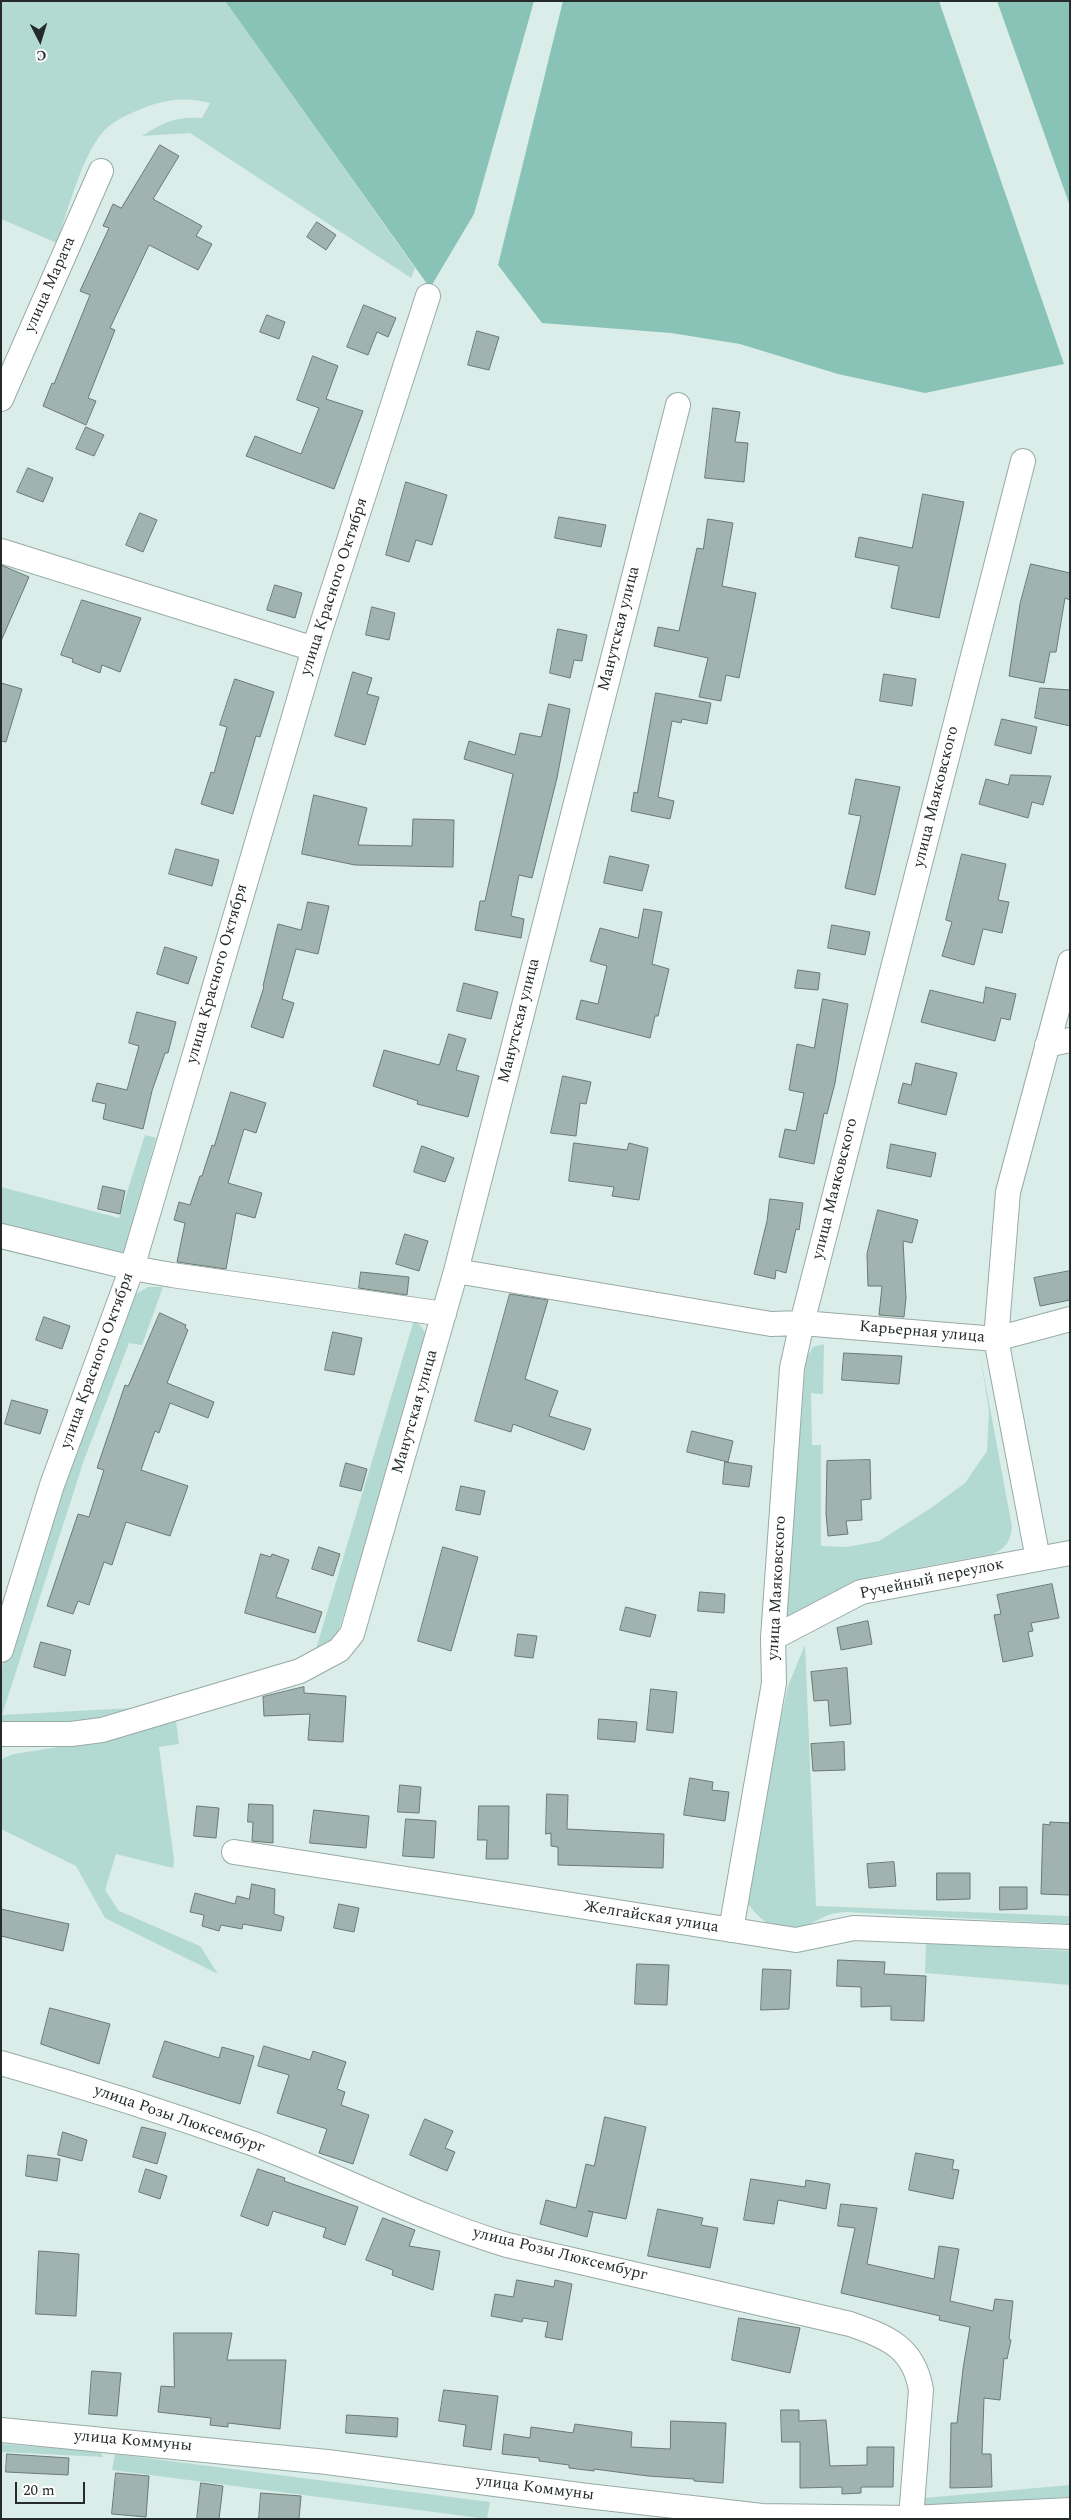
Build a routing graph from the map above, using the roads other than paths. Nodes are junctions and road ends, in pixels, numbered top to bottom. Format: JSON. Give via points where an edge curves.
{"nodes":[{"id":1,"x":101,"y":171,"type":"dead end"},
{"id":2,"x":428,"y":296,"type":"dead end"},
{"id":3,"x":1,"y":398,"type":"edge"},
{"id":4,"x":678,"y":405,"type":"dead end"},
{"id":5,"x":1023,"y":461,"type":"dead end"},
{"id":6,"x":1,"y":551,"type":"edge"},
{"id":7,"x":314,"y":649,"type":"junction"},
{"id":8,"x":1070,"y":962,"type":"edge"},
{"id":9,"x":1058,"y":1042,"type":"edge"},
{"id":10,"x":1,"y":1236,"type":"edge"},
{"id":11,"x":132,"y":1268,"type":"junction"},
{"id":12,"x":456,"y":1271,"type":"junction"},
{"id":13,"x":444,"y":1314,"type":"junction"},
{"id":14,"x":1070,"y":1318,"type":"edge"},
{"id":15,"x":802,"y":1323,"type":"junction"},
{"id":16,"x":996,"y":1339,"type":"junction"},
{"id":17,"x":1070,"y":1553,"type":"edge"},
{"id":18,"x":1038,"y":1559,"type":"junction"},
{"id":19,"x":773,"y":1638,"type":"junction"},
{"id":20,"x":1,"y":1650,"type":"edge"},
{"id":21,"x":1,"y":1734,"type":"edge"},
{"id":22,"x":234,"y":1852,"type":"dead end"},
{"id":23,"x":731,"y":1930,"type":"junction"},
{"id":24,"x":1070,"y":1937,"type":"edge"},
{"id":25,"x":1,"y":2062,"type":"edge"},
{"id":26,"x":1,"y":2430,"type":"edge"},
{"id":27,"x":1070,"y":2510,"type":"edge"},
{"id":28,"x":911,"y":2518,"type":"edge"}],
"edges":[{"from":1,"to":3,"type":"street","name":"улица Марата"},
{"from":2,"to":7,"type":"street","name":"улица Красного Октября"},
{"from":4,"to":12,"type":"street","name":"Манутская улица"},
{"from":5,"to":15,"type":"street","name":"улица Маяковского"},
{"from":6,"to":7,"type":"street"},
{"from":7,"to":11,"type":"street","name":"улица Красного Октября"},
{"from":8,"to":9,"type":"street"},
{"from":9,"to":16,"type":"street","via":[[1008,1192]]},
{"from":10,"to":11,"type":"street"},
{"from":11,"to":13,"type":"street"},
{"from":11,"to":20,"type":"street","name":"улица Красного Октября","via":[[52,1485]]},
{"from":12,"to":13,"type":"street","name":"Манутская улица"},
{"from":12,"to":15,"type":"street","name":"Карьерная улица","via":[[771,1324]]},
{"from":13,"to":21,"type":"street","name":"Манутская улица","via":[[352,1634],[340,1650],[300,1671],[102,1730],[71,1734]]},
{"from":14,"to":16,"type":"street","name":"Карьерная улица"},
{"from":15,"to":16,"type":"street","name":"Карьерная улица"},
{"from":15,"to":19,"type":"street","name":"улица Маяковского","via":[[792,1368]]},
{"from":16,"to":18,"type":"street"},
{"from":17,"to":18,"type":"street","name":"Ручейный переулок"},
{"from":18,"to":19,"type":"street","name":"Ручейный переулок","via":[[861,1592]]},
{"from":19,"to":23,"type":"street","name":"улица Маяковского","via":[[774,1683]]},
{"from":22,"to":23,"type":"street","name":"Желгайская улица"},
{"from":23,"to":24,"type":"street","name":"Желгайская улица","via":[[796,1940],[854,1928]]},
{"from":25,"to":28,"type":"street","name":"улица Розы Люксембург","via":[[254,2144],[470,2234],[850,2324],[880,2334],[912,2360],[921,2390]]},
{"from":26,"to":28,"type":"street","name":"улица Коммуны","via":[[327,2462],[762,2516]]},
{"from":27,"to":28,"type":"street","name":"улица Коммуны"}]}
